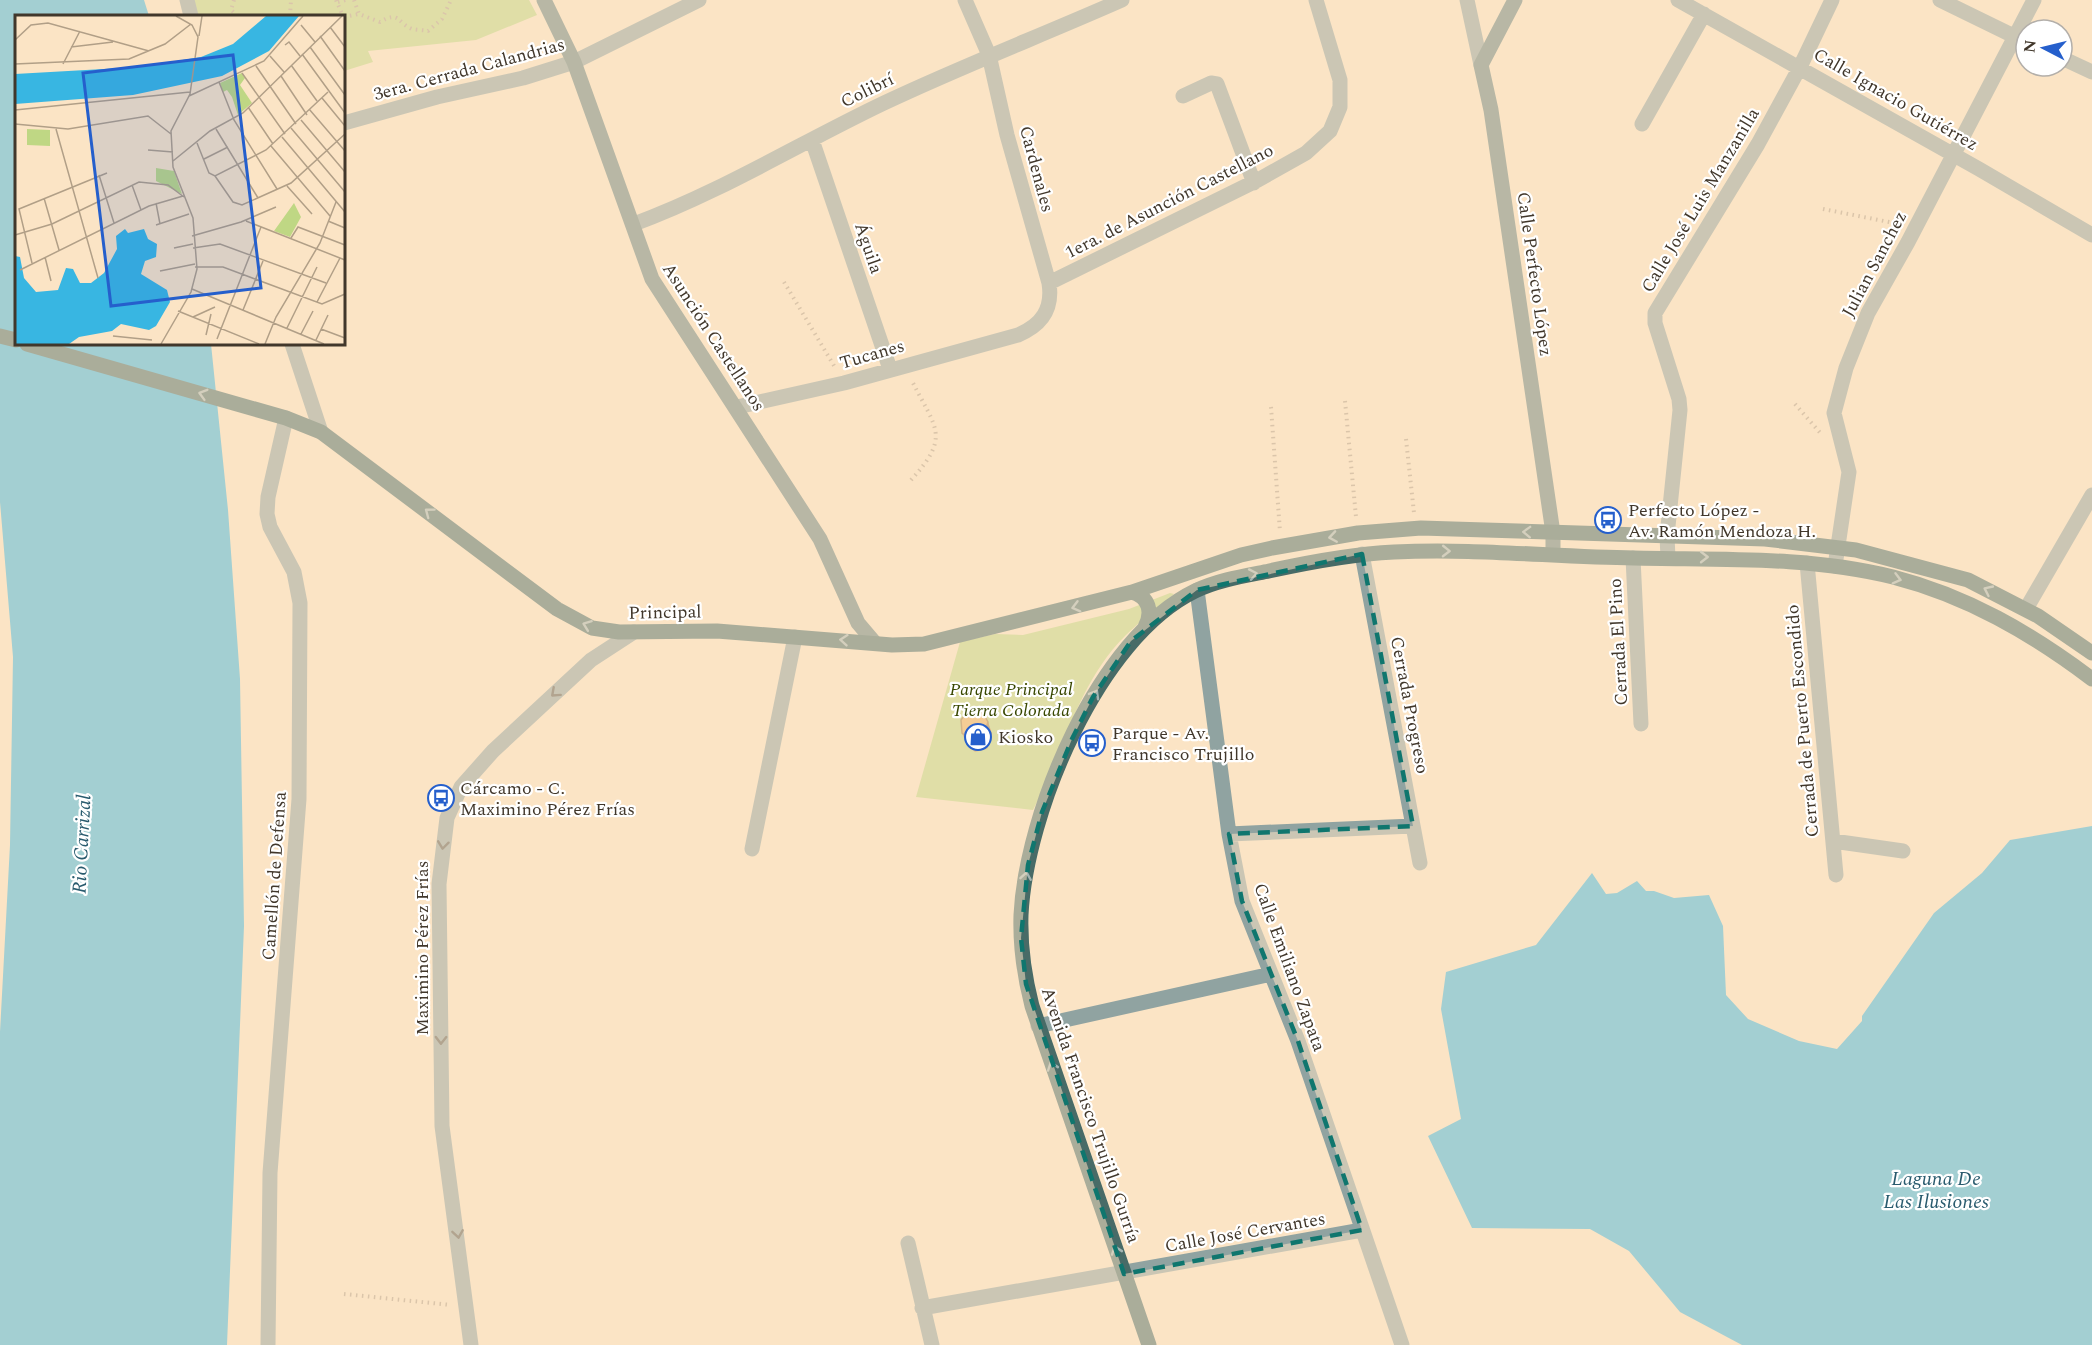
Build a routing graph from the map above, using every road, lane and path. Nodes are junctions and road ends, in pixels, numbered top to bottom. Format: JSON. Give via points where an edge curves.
{"nodes":[{"id":1,"x":187,"y":0,"type":"edge"},
{"id":2,"x":234,"y":0,"type":"edge"},
{"id":3,"x":291,"y":0,"type":"edge"},
{"id":4,"x":346,"y":0,"type":"edge"},
{"id":5,"x":354,"y":0,"type":"edge"},
{"id":6,"x":451,"y":0,"type":"edge"},
{"id":7,"x":544,"y":0,"type":"edge"},
{"id":8,"x":699,"y":0,"type":"edge"},
{"id":9,"x":965,"y":0,"type":"edge"},
{"id":10,"x":1122,"y":0,"type":"edge"},
{"id":11,"x":1316,"y":0,"type":"edge"},
{"id":12,"x":1467,"y":0,"type":"edge"},
{"id":13,"x":1515,"y":0,"type":"edge"},
{"id":14,"x":1678,"y":0,"type":"edge"},
{"id":15,"x":1832,"y":0,"type":"edge"},
{"id":16,"x":1940,"y":0,"type":"edge"},
{"id":17,"x":2034,"y":0,"type":"edge"},
{"id":18,"x":337,"y":1,"type":"edge"},
{"id":19,"x":359,"y":14,"type":"junction"},
{"id":20,"x":1704,"y":14,"type":"junction"},
{"id":21,"x":191,"y":15,"type":"edge"},
{"id":22,"x":237,"y":15,"type":"edge"},
{"id":23,"x":290,"y":15,"type":"edge"},
{"id":24,"x":345,"y":17,"type":"edge"},
{"id":25,"x":2028,"y":18,"type":"edge"},
{"id":26,"x":2014,"y":36,"type":"edge"},
{"id":27,"x":2014,"y":49,"type":"edge"},
{"id":28,"x":989,"y":55,"type":"junction"},
{"id":29,"x":574,"y":62,"type":"junction"},
{"id":30,"x":2074,"y":64,"type":"edge"},
{"id":31,"x":1481,"y":65,"type":"junction"},
{"id":32,"x":1800,"y":67,"type":"junction"},
{"id":33,"x":2092,"y":72,"type":"edge"},
{"id":34,"x":1183,"y":96,"type":"dead end"},
{"id":35,"x":345,"y":123,"type":"edge"},
{"id":36,"x":1642,"y":124,"type":"dead end"},
{"id":37,"x":812,"y":140,"type":"junction"},
{"id":38,"x":1954,"y":154,"type":"junction"},
{"id":39,"x":1254,"y":183,"type":"junction"},
{"id":40,"x":1823,"y":209,"type":"dead end"},
{"id":41,"x":634,"y":224,"type":"junction"},
{"id":42,"x":1916,"y":228,"type":"junction"},
{"id":43,"x":2092,"y":236,"type":"edge"},
{"id":44,"x":784,"y":282,"type":"dead end"},
{"id":45,"x":1049,"y":283,"type":"junction"},
{"id":46,"x":1018,"y":335,"type":"joint"},
{"id":47,"x":0,"y":336,"type":"edge"},
{"id":48,"x":15,"y":340,"type":"edge"},
{"id":49,"x":31,"y":345,"type":"edge"},
{"id":50,"x":292,"y":345,"type":"edge"},
{"id":51,"x":897,"y":367,"type":"junction"},
{"id":52,"x":844,"y":383,"type":"junction"},
{"id":53,"x":1345,"y":401,"type":"dead end"},
{"id":54,"x":737,"y":407,"type":"junction"},
{"id":55,"x":1271,"y":407,"type":"dead end"},
{"id":56,"x":286,"y":418,"type":"junction"},
{"id":57,"x":321,"y":432,"type":"junction"},
{"id":58,"x":1406,"y":439,"type":"dead end"},
{"id":59,"x":911,"y":480,"type":"dead end"},
{"id":60,"x":2092,"y":495,"type":"edge"},
{"id":61,"x":1415,"y":529,"type":"junction"},
{"id":62,"x":1358,"y":533,"type":"junction"},
{"id":63,"x":1553,"y":533,"type":"junction"},
{"id":64,"x":1667,"y":536,"type":"junction"},
{"id":65,"x":1281,"y":546,"type":"junction"},
{"id":66,"x":1839,"y":547,"type":"junction"},
{"id":67,"x":1362,"y":554,"type":"junction"},
{"id":68,"x":1553,"y":554,"type":"junction"},
{"id":69,"x":1633,"y":558,"type":"junction"},
{"id":70,"x":1668,"y":558,"type":"junction"},
{"id":71,"x":1807,"y":562,"type":"junction"},
{"id":72,"x":1835,"y":566,"type":"junction"},
{"id":73,"x":1197,"y":590,"type":"junction"},
{"id":74,"x":1132,"y":592,"type":"junction"},
{"id":75,"x":2026,"y":609,"type":"junction"},
{"id":76,"x":1145,"y":627,"type":"junction"},
{"id":77,"x":634,"y":632,"type":"junction"},
{"id":78,"x":795,"y":637,"type":"junction"},
{"id":79,"x":876,"y":643,"type":"junction"},
{"id":80,"x":2092,"y":653,"type":"edge"},
{"id":81,"x":2092,"y":679,"type":"edge"},
{"id":82,"x":1641,"y":724,"type":"dead end"},
{"id":83,"x":1413,"y":826,"type":"junction"},
{"id":84,"x":1229,"y":834,"type":"junction"},
{"id":85,"x":1833,"y":841,"type":"junction"},
{"id":86,"x":752,"y":849,"type":"dead end"},
{"id":87,"x":1903,"y":851,"type":"dead end"},
{"id":88,"x":1419,"y":863,"type":"dead end"},
{"id":89,"x":1836,"y":875,"type":"dead end"},
{"id":90,"x":1270,"y":974,"type":"junction"},
{"id":91,"x":1038,"y":1026,"type":"junction"},
{"id":92,"x":1362,"y":1230,"type":"junction"},
{"id":93,"x":908,"y":1243,"type":"dead end"},
{"id":94,"x":1124,"y":1274,"type":"junction"},
{"id":95,"x":344,"y":1294,"type":"dead end"},
{"id":96,"x":467,"y":1306,"type":"junction"},
{"id":97,"x":922,"y":1308,"type":"junction"},
{"id":98,"x":268,"y":1345,"type":"edge"},
{"id":99,"x":471,"y":1345,"type":"edge"},
{"id":100,"x":932,"y":1345,"type":"edge"},
{"id":101,"x":1149,"y":1345,"type":"edge"},
{"id":102,"x":1402,"y":1345,"type":"edge"}],
"edges":[{"from":1,"to":21,"type":"street"},
{"from":2,"to":22,"type":"path","via":[[231,10]]},
{"from":3,"to":23,"type":"path"},
{"from":4,"to":18,"type":"path"},
{"from":5,"to":19,"type":"path"},
{"from":6,"to":19,"type":"path","via":[[442,20],[428,31],[412,29],[398,18],[380,22]]},
{"from":7,"to":29,"type":"street","name":"Asunción Castellanos"},
{"from":8,"to":29,"type":"street","name":"3era. Cerrada Calandrias"},
{"from":9,"to":28,"type":"street","name":"Cardenales"},
{"from":10,"to":28,"type":"street","name":"Colibrí"},
{"from":11,"to":39,"type":"street","name":"1era. de Asunción Castellano","via":[[1341,94],[1336,121],[1306,153]]},
{"from":12,"to":31,"type":"street","name":"Calle Perfecto López"},
{"from":13,"to":31,"type":"street"},
{"from":14,"to":20,"type":"street","name":"Calle Ignacio Gutiérrez"},
{"from":15,"to":32,"type":"street","name":"Calle José Luis Manzanilla"},
{"from":16,"to":26,"type":"street"},
{"from":17,"to":25,"type":"street","name":"Julian Sanchez"},
{"from":19,"to":24,"type":"path"},
{"from":20,"to":32,"type":"street","name":"Calle Ignacio Gutiérrez"},
{"from":20,"to":36,"type":"street"},
{"from":27,"to":38,"type":"street","name":"Julian Sanchez"},
{"from":28,"to":37,"type":"street","name":"Colibrí"},
{"from":28,"to":45,"type":"street","name":"Cardenales"},
{"from":29,"to":35,"type":"street","name":"3era. Cerrada Calandrias"},
{"from":29,"to":41,"type":"street","name":"Asunción Castellanos","via":[[611,171]]},
{"from":30,"to":33,"type":"street"},
{"from":31,"to":63,"type":"street","name":"Calle Perfecto López","via":[[1493,122]]},
{"from":32,"to":38,"type":"street","name":"Calle Ignacio Gutiérrez"},
{"from":32,"to":64,"type":"street","name":"Calle José Luis Manzanilla","via":[[1656,314],[1655,323],[1680,410]]},
{"from":34,"to":39,"type":"street","via":[[1207,84],[1217,84]]},
{"from":37,"to":41,"type":"street","name":"Colibrí","via":[[682,206]]},
{"from":37,"to":51,"type":"street","name":"Águila"},
{"from":38,"to":42,"type":"street","name":"Julian Sanchez"},
{"from":38,"to":43,"type":"street","name":"Calle Ignacio Gutiérrez"},
{"from":39,"to":45,"type":"street","name":"1era. de Asunción Castellano"},
{"from":40,"to":42,"type":"path"},
{"from":41,"to":54,"type":"street","name":"Asunción Castellanos","via":[[652,279]]},
{"from":42,"to":66,"type":"street","name":"Julian Sanchez","via":[[1868,313],[1835,404],[1836,427],[1850,472]]},
{"from":44,"to":52,"type":"path"},
{"from":45,"to":46,"type":"street","name":"Cardenales","via":[[1047,313],[1034,327]]},
{"from":46,"to":51,"type":"street","name":"Tucanes"},
{"from":47,"to":48,"type":"main road"},
{"from":56,"to":49,"type":"main road","name":"Principal","one_way":true},
{"from":50,"to":57,"type":"street"},
{"from":51,"to":52,"type":"street","name":"Tucanes"},
{"from":51,"to":59,"type":"path","via":[[938,439],[933,454]]},
{"from":52,"to":54,"type":"street","name":"Tucanes"},
{"from":53,"to":62,"type":"path"},
{"from":54,"to":79,"type":"street","name":"Asunción Castellanos","via":[[820,539],[858,623]]},
{"from":55,"to":65,"type":"path"},
{"from":56,"to":57,"type":"main road","name":"Principal"},
{"from":56,"to":98,"type":"street","name":"Camellón de Defensa","via":[[267,514],[294,573],[300,603],[299,788],[270,1173]]},
{"from":77,"to":57,"type":"main road","name":"Principal","one_way":true,"via":[[592,628],[563,613]]},
{"from":58,"to":61,"type":"path"},
{"from":60,"to":75,"type":"street"},
{"from":61,"to":62,"type":"main road","name":"Principal"},
{"from":63,"to":61,"type":"main road","name":"Principal","one_way":true},
{"from":62,"to":65,"type":"main road","name":"Principal","one_way":true},
{"from":63,"to":64,"type":"main road","name":"Principal"},
{"from":63,"to":68,"type":"street","name":"Calle Perfecto López"},
{"from":64,"to":66,"type":"main road","name":"Principal","via":[[1765,539]]},
{"from":64,"to":70,"type":"street","name":"Calle José Luis Manzanilla"},
{"from":65,"to":74,"type":"main road","name":"Principal","via":[[1241,555]]},
{"from":66,"to":72,"type":"street","name":"Julian Sanchez"},
{"from":75,"to":66,"type":"main road","name":"Principal","one_way":true,"via":[[1936,569]]},
{"from":67,"to":68,"type":"main road","name":"Avenida Francisco Trujillo Gurría","one_way":true},
{"from":73,"to":67,"type":"main road","name":"Avenida Francisco Trujillo Gurría","one_way":true,"via":[[1246,575]]},
{"from":67,"to":83,"type":"street","name":"Cerrada Progreso"},
{"from":68,"to":69,"type":"main road","name":"Avenida Francisco Trujillo Gurría"},
{"from":69,"to":70,"type":"main road","name":"Avenida Francisco Trujillo Gurría"},
{"from":69,"to":82,"type":"street","name":"Cerrada El Pino"},
{"from":70,"to":71,"type":"main road","name":"Avenida Francisco Trujillo Gurría","one_way":true},
{"from":71,"to":72,"type":"main road","name":"Avenida Francisco Trujillo Gurría"},
{"from":71,"to":85,"type":"street","name":"Cerrada de Puerto Escondido"},
{"from":72,"to":81,"type":"main road","name":"Avenida Francisco Trujillo Gurría","one_way":true,"via":[[1911,582],[1976,606],[2036,639]]},
{"from":73,"to":76,"type":"main road","name":"Avenida Francisco Trujillo Gurría"},
{"from":73,"to":84,"type":"street","name":"Calle Emiliano Zapata"},
{"from":74,"to":76,"type":"main road","via":[[1143,597],[1149,607]]},
{"from":74,"to":79,"type":"main road","name":"Principal","one_way":true,"via":[[924,644]]},
{"from":75,"to":80,"type":"main road","name":"Principal"},
{"from":91,"to":76,"type":"main road","name":"Avenida Francisco Trujillo Gurría","one_way":true,"via":[[1026,984],[1020,938],[1032,844],[1082,717],[1110,669]]},
{"from":77,"to":78,"type":"main road","name":"Principal","via":[[691,630]]},
{"from":77,"to":96,"type":"street","name":"Maximino Pérez Frías","one_way":true,"via":[[585,666],[493,751],[460,787],[447,818],[439,884],[440,1085]]},
{"from":79,"to":78,"type":"main road","name":"Principal","one_way":true},
{"from":78,"to":86,"type":"street"},
{"from":83,"to":84,"type":"street"},
{"from":83,"to":88,"type":"street","name":"Cerrada Progreso"},
{"from":84,"to":90,"type":"street","name":"Calle Emiliano Zapata","via":[[1242,901]]},
{"from":85,"to":87,"type":"street"},
{"from":85,"to":89,"type":"street","name":"Cerrada de Puerto Escondido"},
{"from":90,"to":91,"type":"street"},
{"from":90,"to":92,"type":"street","name":"Calle Emiliano Zapata","via":[[1298,1041]]},
{"from":94,"to":91,"type":"main road","name":"Avenida Francisco Trujillo Gurría","one_way":true},
{"from":92,"to":94,"type":"street","name":"Calle José Cervantes"},
{"from":92,"to":102,"type":"street","name":"Calle Emiliano Zapata"},
{"from":93,"to":97,"type":"street"},
{"from":94,"to":97,"type":"street","name":"Calle José Cervantes"},
{"from":94,"to":101,"type":"main road","name":"Avenida Francisco Trujillo Gurría"},
{"from":95,"to":96,"type":"path"},
{"from":96,"to":99,"type":"street","name":"Maximino Pérez Frías"},
{"from":97,"to":100,"type":"street"}]}
